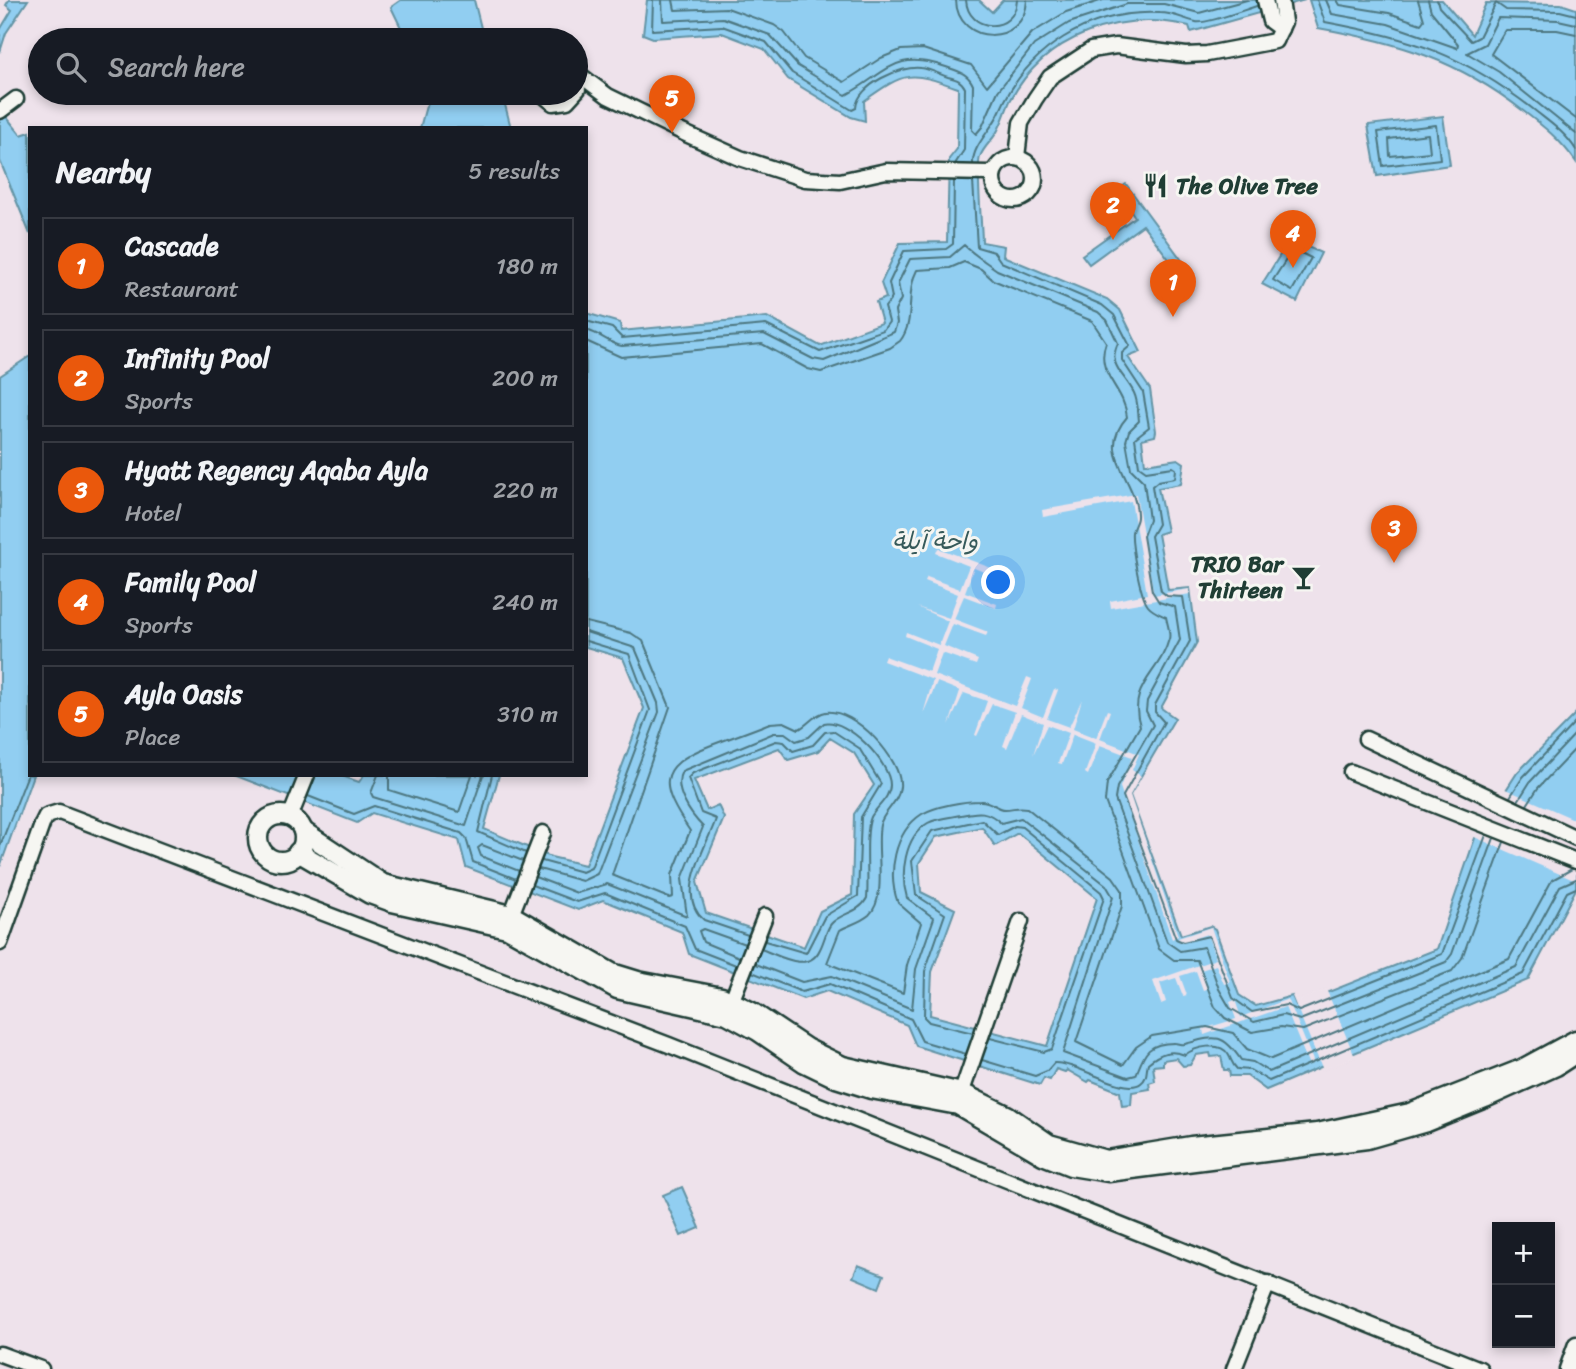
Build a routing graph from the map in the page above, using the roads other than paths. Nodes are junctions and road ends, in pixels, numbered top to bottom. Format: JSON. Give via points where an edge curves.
{"nodes":[{"id":1,"x":1282,"y":5,"type":"edge"},
{"id":2,"x":1266,"y":7,"type":"edge"},
{"id":3,"x":1281,"y":29,"type":"junction"},
{"id":4,"x":588,"y":81,"type":"edge"},
{"id":5,"x":588,"y":96,"type":"edge"},
{"id":6,"x":608,"y":96,"type":"junction"},
{"id":7,"x":16,"y":99,"type":"dead end"},
{"id":8,"x":0,"y":111,"type":"edge"},
{"id":9,"x":1017,"y":158,"type":"junction"},
{"id":10,"x":991,"y":175,"type":"junction"},
{"id":11,"x":1366,"y":739,"type":"dead end"},
{"id":12,"x":1351,"y":772,"type":"dead end"},
{"id":13,"x":306,"y":777,"type":"edge"},
{"id":14,"x":293,"y":810,"type":"junction"},
{"id":15,"x":303,"y":831,"type":"junction"},
{"id":16,"x":542,"y":833,"type":"dead end"},
{"id":17,"x":1576,"y":838,"type":"edge"},
{"id":18,"x":298,"y":852,"type":"junction"},
{"id":19,"x":1576,"y":861,"type":"edge"},
{"id":20,"x":511,"y":916,"type":"junction"},
{"id":21,"x":765,"y":916,"type":"dead end"},
{"id":22,"x":1021,"y":921,"type":"dead end"},
{"id":23,"x":0,"y":943,"type":"edge"},
{"id":24,"x":732,"y":1000,"type":"junction"},
{"id":25,"x":1576,"y":1040,"type":"edge"},
{"id":26,"x":1576,"y":1053,"type":"edge"},
{"id":27,"x":960,"y":1099,"type":"junction"},
{"id":28,"x":1287,"y":1144,"type":"junction"},
{"id":29,"x":1268,"y":1283,"type":"junction"},
{"id":30,"x":1576,"y":1344,"type":"edge"},
{"id":31,"x":0,"y":1354,"type":"edge"},
{"id":32,"x":41,"y":1369,"type":"edge"},
{"id":33,"x":1234,"y":1369,"type":"edge"},
{"id":34,"x":1480,"y":1369,"type":"edge"},
{"id":35,"x":1567,"y":1369,"type":"edge"}],
"edges":[{"from":1,"to":3,"type":"street"},
{"from":2,"to":3,"type":"street","via":[[1273,25]]},
{"from":3,"to":9,"type":"street","via":[[1275,41],[1207,54],[1116,46],[1091,50],[1050,77],[1021,123]]},
{"from":4,"to":6,"type":"street"},
{"from":5,"to":6,"type":"street"},
{"from":6,"to":10,"type":"street","via":[[740,158],[805,179],[840,181],[886,171]]},
{"from":7,"to":8,"type":"street"},
{"from":9,"to":10,"type":"street","via":[[1000,162]]},
{"from":9,"to":10,"type":"street","via":[[1035,173],[1028,195],[1005,199]]},
{"from":11,"to":17,"type":"street"},
{"from":12,"to":19,"type":"street"},
{"from":13,"to":14,"type":"street"},
{"from":14,"to":15,"type":"street"},
{"from":14,"to":18,"type":"street","via":[[268,819],[258,831],[259,846],[277,860]]},
{"from":15,"to":18,"type":"street"},
{"from":15,"to":20,"type":"street","via":[[383,884]]},
{"from":16,"to":20,"type":"street"},
{"from":18,"to":20,"type":"street","via":[[392,902]]},
{"from":20,"to":24,"type":"street","via":[[612,973]]},
{"from":21,"to":24,"type":"street"},
{"from":22,"to":27,"type":"street"},
{"from":23,"to":29,"type":"street","via":[[43,822],[59,812],[682,1050]]},
{"from":24,"to":27,"type":"street","via":[[843,1066]]},
{"from":25,"to":28,"type":"street","via":[[1438,1104]]},
{"from":26,"to":28,"type":"street","via":[[1426,1122],[1367,1139]]},
{"from":27,"to":28,"type":"street","via":[[1007,1115],[1049,1144],[1106,1160],[1191,1146]]},
{"from":29,"to":33,"type":"street"},
{"from":29,"to":34,"type":"street"},
{"from":30,"to":35,"type":"street"},
{"from":31,"to":32,"type":"street"}]}
